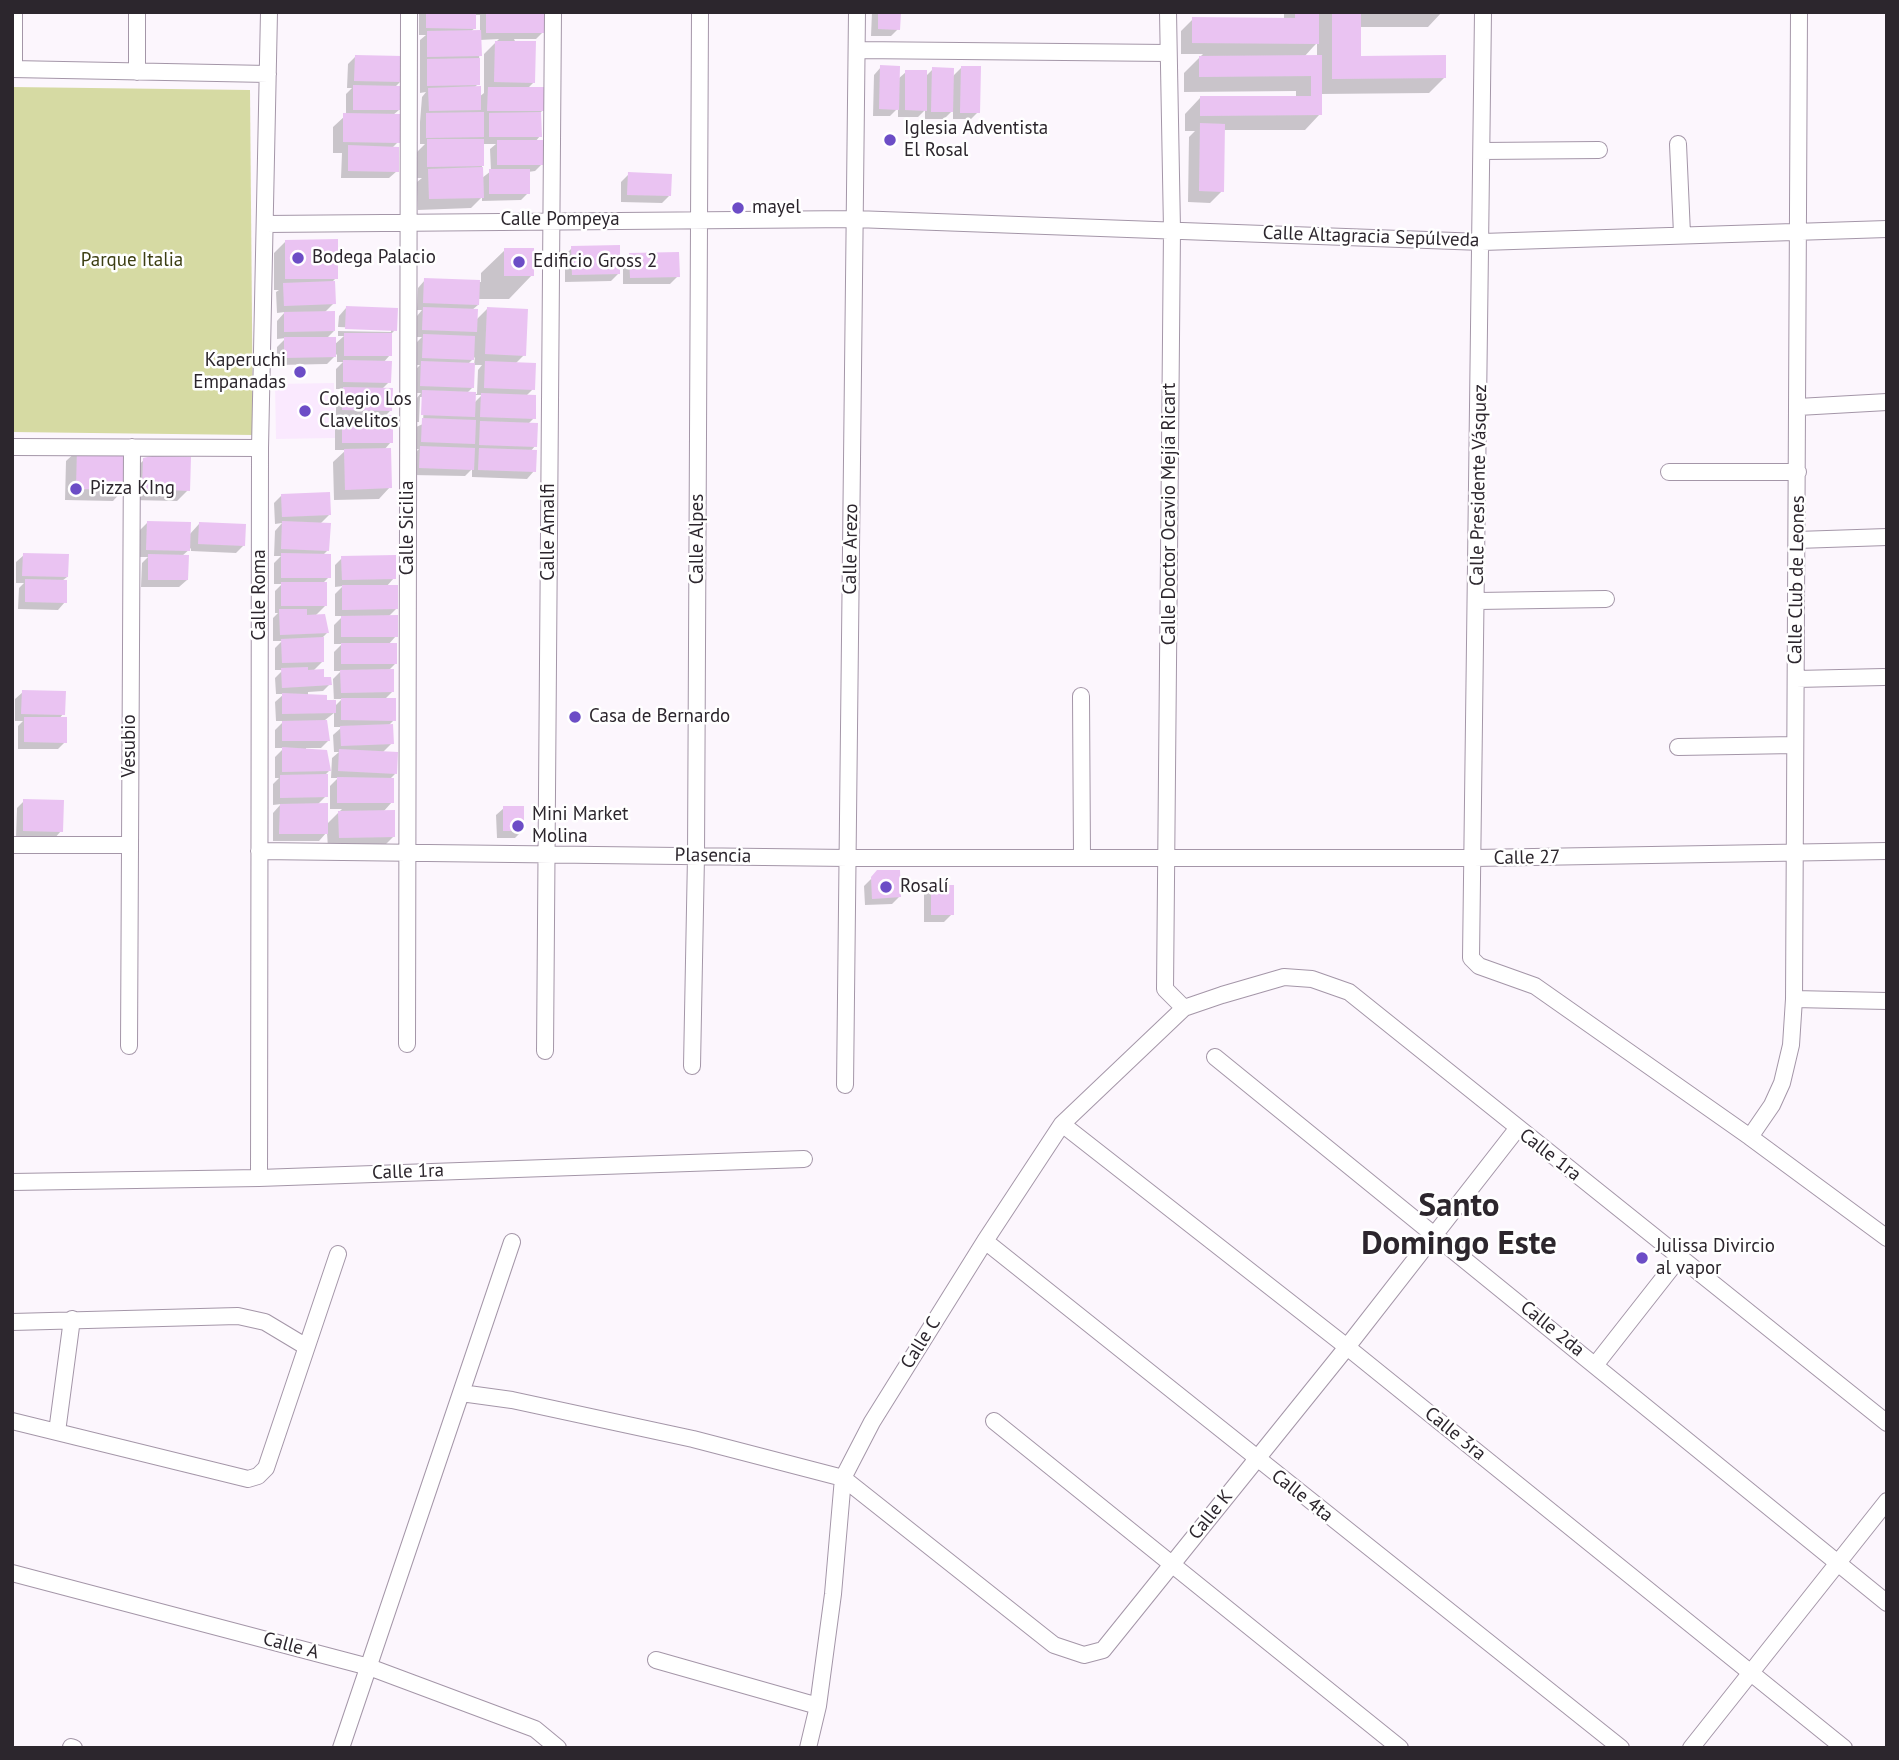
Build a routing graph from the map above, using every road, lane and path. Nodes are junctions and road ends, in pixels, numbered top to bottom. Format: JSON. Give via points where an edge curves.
{"nodes":[{"id":1,"x":14,"y":12,"type":"edge"},
{"id":2,"x":137,"y":12,"type":"edge"},
{"id":3,"x":269,"y":12,"type":"edge"},
{"id":4,"x":409,"y":12,"type":"edge"},
{"id":5,"x":553,"y":12,"type":"edge"},
{"id":6,"x":700,"y":12,"type":"edge"},
{"id":7,"x":857,"y":12,"type":"edge"},
{"id":8,"x":1168,"y":12,"type":"edge"},
{"id":9,"x":1483,"y":12,"type":"edge"},
{"id":10,"x":1799,"y":12,"type":"edge"},
{"id":11,"x":857,"y":50,"type":"junction"},
{"id":12,"x":1168,"y":53,"type":"junction"},
{"id":13,"x":13,"y":69,"type":"edge"},
{"id":14,"x":137,"y":72,"type":"junction"},
{"id":15,"x":268,"y":74,"type":"junction"},
{"id":16,"x":1678,"y":144,"type":"dead end"},
{"id":17,"x":1599,"y":150,"type":"dead end"},
{"id":18,"x":1482,"y":151,"type":"junction"},
{"id":19,"x":855,"y":219,"type":"junction"},
{"id":20,"x":552,"y":220,"type":"junction"},
{"id":21,"x":699,"y":220,"type":"junction"},
{"id":22,"x":409,"y":221,"type":"junction"},
{"id":23,"x":265,"y":224,"type":"junction"},
{"id":24,"x":1887,"y":229,"type":"edge"},
{"id":25,"x":1172,"y":230,"type":"junction"},
{"id":26,"x":1800,"y":230,"type":"junction"},
{"id":27,"x":1682,"y":234,"type":"junction"},
{"id":28,"x":1482,"y":242,"type":"junction"},
{"id":29,"x":1887,"y":402,"type":"edge"},
{"id":30,"x":1798,"y":407,"type":"junction"},
{"id":31,"x":12,"y":447,"type":"edge"},
{"id":32,"x":132,"y":447,"type":"junction"},
{"id":33,"x":260,"y":448,"type":"junction"},
{"id":34,"x":1669,"y":472,"type":"dead end"},
{"id":35,"x":1798,"y":472,"type":"junction"},
{"id":36,"x":1887,"y":537,"type":"edge"},
{"id":37,"x":1797,"y":540,"type":"junction"},
{"id":38,"x":1606,"y":599,"type":"dead end"},
{"id":39,"x":1478,"y":601,"type":"junction"},
{"id":40,"x":1884,"y":677,"type":"dead end"},
{"id":41,"x":1796,"y":679,"type":"junction"},
{"id":42,"x":1081,"y":696,"type":"dead end"},
{"id":43,"x":1795,"y":745,"type":"junction"},
{"id":44,"x":1678,"y":747,"type":"dead end"},
{"id":45,"x":12,"y":845,"type":"edge"},
{"id":46,"x":130,"y":845,"type":"junction"},
{"id":47,"x":259,"y":851,"type":"junction"},
{"id":48,"x":1887,"y":851,"type":"edge"},
{"id":49,"x":408,"y":853,"type":"junction"},
{"id":50,"x":1794,"y":853,"type":"junction"},
{"id":51,"x":547,"y":854,"type":"junction"},
{"id":52,"x":696,"y":856,"type":"junction"},
{"id":53,"x":1168,"y":856,"type":"junction"},
{"id":54,"x":1082,"y":857,"type":"junction"},
{"id":55,"x":848,"y":858,"type":"junction"},
{"id":56,"x":1474,"y":858,"type":"junction"},
{"id":57,"x":1794,"y":999,"type":"junction"},
{"id":58,"x":1887,"y":1001,"type":"edge"},
{"id":59,"x":1184,"y":1008,"type":"junction"},
{"id":60,"x":407,"y":1044,"type":"dead end"},
{"id":61,"x":129,"y":1046,"type":"dead end"},
{"id":62,"x":545,"y":1051,"type":"dead end"},
{"id":63,"x":1215,"y":1057,"type":"dead end"},
{"id":64,"x":692,"y":1066,"type":"dead end"},
{"id":65,"x":845,"y":1085,"type":"dead end"},
{"id":66,"x":1062,"y":1124,"type":"junction"},
{"id":67,"x":1517,"y":1129,"type":"junction"},
{"id":68,"x":1750,"y":1137,"type":"junction"},
{"id":69,"x":804,"y":1159,"type":"dead end"},
{"id":70,"x":259,"y":1178,"type":"junction"},
{"id":71,"x":12,"y":1182,"type":"edge"},
{"id":72,"x":1434,"y":1235,"type":"junction"},
{"id":73,"x":1887,"y":1238,"type":"edge"},
{"id":74,"x":985,"y":1241,"type":"junction"},
{"id":75,"x":512,"y":1242,"type":"dead end"},
{"id":76,"x":338,"y":1254,"type":"dead end"},
{"id":77,"x":1680,"y":1257,"type":"junction"},
{"id":78,"x":72,"y":1319,"type":"junction"},
{"id":79,"x":12,"y":1322,"type":"edge"},
{"id":80,"x":305,"y":1346,"type":"junction"},
{"id":81,"x":1348,"y":1347,"type":"junction"},
{"id":82,"x":1596,"y":1364,"type":"junction"},
{"id":83,"x":461,"y":1393,"type":"junction"},
{"id":84,"x":12,"y":1421,"type":"edge"},
{"id":85,"x":995,"y":1421,"type":"dead end"},
{"id":86,"x":1887,"y":1423,"type":"edge"},
{"id":87,"x":57,"y":1432,"type":"junction"},
{"id":88,"x":1256,"y":1460,"type":"junction"},
{"id":89,"x":844,"y":1478,"type":"junction"},
{"id":90,"x":1887,"y":1501,"type":"edge"},
{"id":91,"x":1836,"y":1562,"type":"junction"},
{"id":92,"x":1171,"y":1564,"type":"junction"},
{"id":93,"x":12,"y":1573,"type":"edge"},
{"id":94,"x":1887,"y":1603,"type":"edge"},
{"id":95,"x":656,"y":1660,"type":"dead end"},
{"id":96,"x":369,"y":1667,"type":"junction"},
{"id":97,"x":1751,"y":1671,"type":"junction"},
{"id":98,"x":818,"y":1706,"type":"junction"},
{"id":99,"x":341,"y":1748,"type":"edge"},
{"id":100,"x":558,"y":1748,"type":"edge"},
{"id":101,"x":808,"y":1748,"type":"edge"},
{"id":102,"x":1400,"y":1748,"type":"edge"},
{"id":103,"x":1621,"y":1748,"type":"edge"},
{"id":104,"x":1691,"y":1748,"type":"edge"},
{"id":105,"x":1844,"y":1748,"type":"edge"}],
"edges":[{"from":1,"to":13,"type":"street"},
{"from":2,"to":14,"type":"street"},
{"from":3,"to":15,"type":"street","name":"Calle Roma"},
{"from":4,"to":22,"type":"street","name":"Calle Sicilia"},
{"from":5,"to":20,"type":"street","name":"Calle Amalfi"},
{"from":6,"to":21,"type":"street","name":"Calle Alpes"},
{"from":7,"to":11,"type":"street","name":"Calle Arezo"},
{"from":8,"to":12,"type":"street","name":"Calle Doctor Ocavio Mejía Ricart"},
{"from":9,"to":18,"type":"street","name":"Calle Presidente Vásquez"},
{"from":10,"to":26,"type":"street","name":"Calle Club de Leones"},
{"from":11,"to":12,"type":"street"},
{"from":11,"to":19,"type":"street","name":"Calle Arezo"},
{"from":12,"to":25,"type":"street","name":"Calle Doctor Ocavio Mejía Ricart"},
{"from":13,"to":14,"type":"street"},
{"from":14,"to":15,"type":"street"},
{"from":15,"to":23,"type":"street","name":"Calle Roma"},
{"from":16,"to":27,"type":"street"},
{"from":17,"to":18,"type":"street"},
{"from":18,"to":28,"type":"street","name":"Calle Presidente Vásquez"},
{"from":19,"to":21,"type":"street","name":"Calle Pompeya"},
{"from":19,"to":25,"type":"street","name":"Calle Altagracia Sepúlveda"},
{"from":19,"to":55,"type":"street","name":"Calle Arezo"},
{"from":20,"to":21,"type":"street","name":"Calle Pompeya"},
{"from":20,"to":22,"type":"street","name":"Calle Pompeya"},
{"from":20,"to":51,"type":"street","name":"Calle Amalfi"},
{"from":21,"to":52,"type":"street","name":"Calle Alpes"},
{"from":22,"to":23,"type":"street","name":"Calle Pompeya"},
{"from":22,"to":49,"type":"street","name":"Calle Sicilia"},
{"from":23,"to":33,"type":"street","name":"Calle Roma"},
{"from":24,"to":26,"type":"street","name":"Calle Altagracia Sepúlveda"},
{"from":25,"to":28,"type":"street","name":"Calle Altagracia Sepúlveda"},
{"from":25,"to":53,"type":"street","name":"Calle Doctor Ocavio Mejía Ricart"},
{"from":26,"to":27,"type":"street","name":"Calle Altagracia Sepúlveda"},
{"from":26,"to":30,"type":"street","name":"Calle Club de Leones"},
{"from":27,"to":28,"type":"street","name":"Calle Altagracia Sepúlveda"},
{"from":28,"to":39,"type":"street","name":"Calle Presidente Vásquez"},
{"from":29,"to":30,"type":"street"},
{"from":30,"to":35,"type":"street","name":"Calle Club de Leones"},
{"from":31,"to":32,"type":"street"},
{"from":32,"to":33,"type":"street"},
{"from":32,"to":46,"type":"street","name":"Vesubio"},
{"from":33,"to":47,"type":"street","name":"Calle Roma"},
{"from":34,"to":35,"type":"street"},
{"from":35,"to":37,"type":"street","name":"Calle Club de Leones"},
{"from":36,"to":37,"type":"street"},
{"from":37,"to":41,"type":"street","name":"Calle Club de Leones"},
{"from":38,"to":39,"type":"street"},
{"from":39,"to":56,"type":"street","name":"Calle Presidente Vásquez"},
{"from":40,"to":41,"type":"street"},
{"from":41,"to":43,"type":"street","name":"Calle Club de Leones"},
{"from":42,"to":54,"type":"street"},
{"from":43,"to":44,"type":"street"},
{"from":43,"to":50,"type":"street","name":"Calle Club de Leones"},
{"from":45,"to":46,"type":"street"},
{"from":46,"to":61,"type":"street","name":"Vesubio"},
{"from":47,"to":49,"type":"street","name":"Plasencia"},
{"from":47,"to":70,"type":"street","name":"Calle Roma"},
{"from":48,"to":50,"type":"street","name":"Calle 27"},
{"from":49,"to":51,"type":"street","name":"Plasencia"},
{"from":49,"to":60,"type":"street","name":"Calle Sicilia"},
{"from":50,"to":56,"type":"street","name":"Calle 27"},
{"from":50,"to":57,"type":"street","name":"Calle Club de Leones"},
{"from":51,"to":52,"type":"street","name":"Plasencia"},
{"from":51,"to":62,"type":"street","name":"Calle Amalfi"},
{"from":52,"to":55,"type":"street","name":"Plasencia"},
{"from":52,"to":64,"type":"street","name":"Calle Alpes"},
{"from":53,"to":54,"type":"street","name":"Plasencia"},
{"from":53,"to":56,"type":"street","name":"Calle 27"},
{"from":53,"to":59,"type":"street","name":"Calle Doctor Ocavio Mejía Ricart","via":[[1165,989]]},
{"from":54,"to":55,"type":"street","name":"Plasencia"},
{"from":55,"to":65,"type":"street","name":"Calle Arezo"},
{"from":56,"to":68,"type":"street","name":"Calle Presidente Vásquez","via":[[1471,958],[1479,966],[1535,986]]},
{"from":57,"to":58,"type":"street"},
{"from":57,"to":68,"type":"street","name":"Calle Club de Leones","via":[[1791,1045],[1782,1083]]},
{"from":59,"to":66,"type":"street","name":"Calle C"},
{"from":59,"to":67,"type":"street","name":"Calle 1ra","via":[[1284,977],[1312,979],[1349,992]]},
{"from":63,"to":72,"type":"street","name":"Calle 2da"},
{"from":66,"to":74,"type":"street","name":"Calle C"},
{"from":66,"to":81,"type":"street","name":"Calle 3ra"},
{"from":67,"to":72,"type":"street","name":"Calle K"},
{"from":67,"to":77,"type":"street","name":"Calle 1ra"},
{"from":68,"to":73,"type":"street"},
{"from":69,"to":70,"type":"street","name":"Calle 1ra"},
{"from":70,"to":71,"type":"street","name":"Calle 1ra"},
{"from":72,"to":81,"type":"street","name":"Calle K"},
{"from":72,"to":82,"type":"street","name":"Calle 2da"},
{"from":74,"to":88,"type":"street","name":"Calle 4ta"},
{"from":74,"to":89,"type":"street","name":"Calle C","via":[[872,1422]]},
{"from":75,"to":83,"type":"street"},
{"from":76,"to":80,"type":"street"},
{"from":77,"to":82,"type":"street"},
{"from":77,"to":86,"type":"street","name":"Calle 1ra"},
{"from":78,"to":79,"type":"street"},
{"from":78,"to":80,"type":"street","via":[[238,1317],[265,1322]]},
{"from":78,"to":87,"type":"street"},
{"from":80,"to":87,"type":"street","via":[[266,1468],[258,1476],[248,1479]]},
{"from":81,"to":88,"type":"street","name":"Calle K"},
{"from":81,"to":97,"type":"street","name":"Calle 3ra"},
{"from":82,"to":91,"type":"street","name":"Calle 2da"},
{"from":83,"to":89,"type":"street","via":[[512,1399],[693,1439]]},
{"from":83,"to":96,"type":"street"},
{"from":84,"to":87,"type":"street"},
{"from":85,"to":92,"type":"street"},
{"from":88,"to":92,"type":"street","name":"Calle K"},
{"from":88,"to":103,"type":"street","name":"Calle 4ta"},
{"from":89,"to":92,"type":"street","name":"Calle K","via":[[1054,1645],[1084,1655],[1103,1650]]},
{"from":89,"to":98,"type":"street","name":"Calle C"},
{"from":90,"to":91,"type":"street"},
{"from":91,"to":94,"type":"street","name":"Calle 2da"},
{"from":91,"to":97,"type":"street"},
{"from":92,"to":102,"type":"street"},
{"from":93,"to":96,"type":"street","name":"Calle A"},
{"from":95,"to":98,"type":"street"},
{"from":96,"to":99,"type":"street"},
{"from":96,"to":100,"type":"street","name":"Calle A","via":[[535,1729]]},
{"from":97,"to":104,"type":"street"},
{"from":97,"to":105,"type":"street","name":"Calle 3ra"},
{"from":98,"to":101,"type":"street","name":"Calle C"}]}
